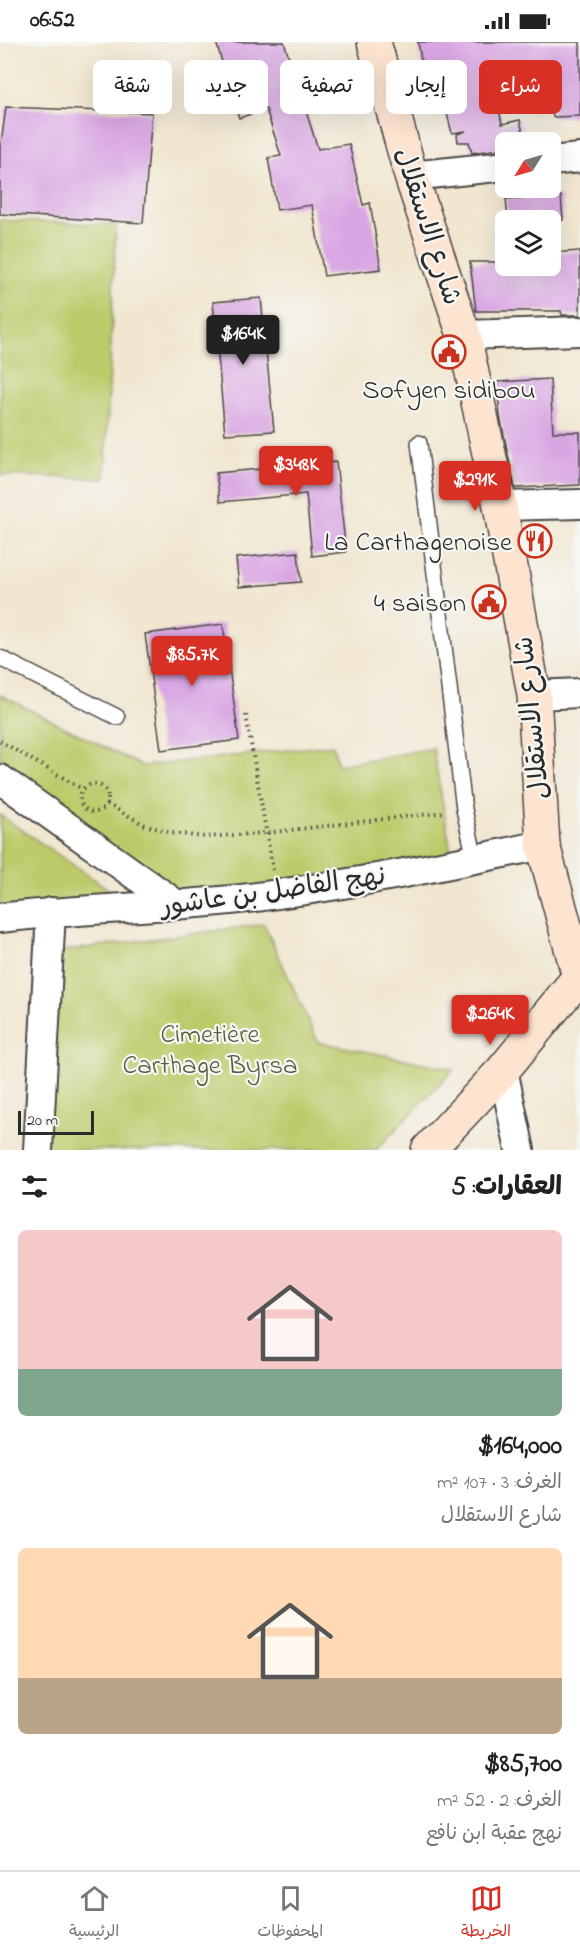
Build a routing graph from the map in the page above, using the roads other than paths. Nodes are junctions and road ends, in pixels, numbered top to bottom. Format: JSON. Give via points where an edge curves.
{"nodes":[{"id":1,"x":374,"y":42,"type":"edge"},
{"id":2,"x":580,"y":158,"type":"edge"},
{"id":3,"x":561,"y":160,"type":"edge"},
{"id":4,"x":495,"y":167,"type":"edge"},
{"id":5,"x":411,"y":176,"type":"junction"},
{"id":6,"x":580,"y":331,"type":"edge"},
{"id":7,"x":465,"y":335,"type":"junction"},
{"id":8,"x":419,"y":443,"type":"dead end"},
{"id":9,"x":580,"y":504,"type":"edge"},
{"id":10,"x":500,"y":506,"type":"junction"},
{"id":11,"x":0,"y":658,"type":"edge"},
{"id":12,"x":580,"y":693,"type":"edge"},
{"id":13,"x":534,"y":695,"type":"junction"},
{"id":14,"x":117,"y":717,"type":"dead end"},
{"id":15,"x":0,"y":779,"type":"edge"},
{"id":16,"x":543,"y":845,"type":"junction"},
{"id":17,"x":475,"y":859,"type":"junction"},
{"id":18,"x":177,"y":905,"type":"junction"},
{"id":19,"x":51,"y":912,"type":"junction"},
{"id":20,"x":0,"y":918,"type":"edge"},
{"id":21,"x":580,"y":976,"type":"edge"},
{"id":22,"x":503,"y":1070,"type":"junction"},
{"id":23,"x":38,"y":1150,"type":"edge"},
{"id":24,"x":428,"y":1150,"type":"edge"},
{"id":25,"x":520,"y":1150,"type":"edge"}],
"edges":[{"from":1,"to":5,"type":"street","name":"شارع الاستقلال"},
{"from":2,"to":3,"type":"street"},
{"from":4,"to":5,"type":"street"},
{"from":5,"to":7,"type":"street","name":"شارع الاستقلال"},
{"from":6,"to":7,"type":"street"},
{"from":7,"to":10,"type":"street","name":"شارع الاستقلال"},
{"from":8,"to":17,"type":"lane","via":[[464,809]]},
{"from":9,"to":10,"type":"street"},
{"from":10,"to":13,"type":"street","name":"شارع الاستقلال"},
{"from":11,"to":14,"type":"lane"},
{"from":12,"to":13,"type":"street"},
{"from":13,"to":16,"type":"street","name":"شارع الاستقلال"},
{"from":15,"to":18,"type":"street"},
{"from":16,"to":17,"type":"street","name":"نهج الفاضل بن عاشور"},
{"from":16,"to":21,"type":"street","name":"شارع الاستقلال"},
{"from":17,"to":18,"type":"street","name":"نهج الفاضل بن عاشور","via":[[278,894]]},
{"from":18,"to":19,"type":"street","name":"نهج الفاضل بن عاشور"},
{"from":19,"to":20,"type":"street","name":"نهج الفاضل بن عاشور"},
{"from":19,"to":23,"type":"street"},
{"from":21,"to":22,"type":"street"},
{"from":22,"to":24,"type":"street"},
{"from":22,"to":25,"type":"street"}]}
